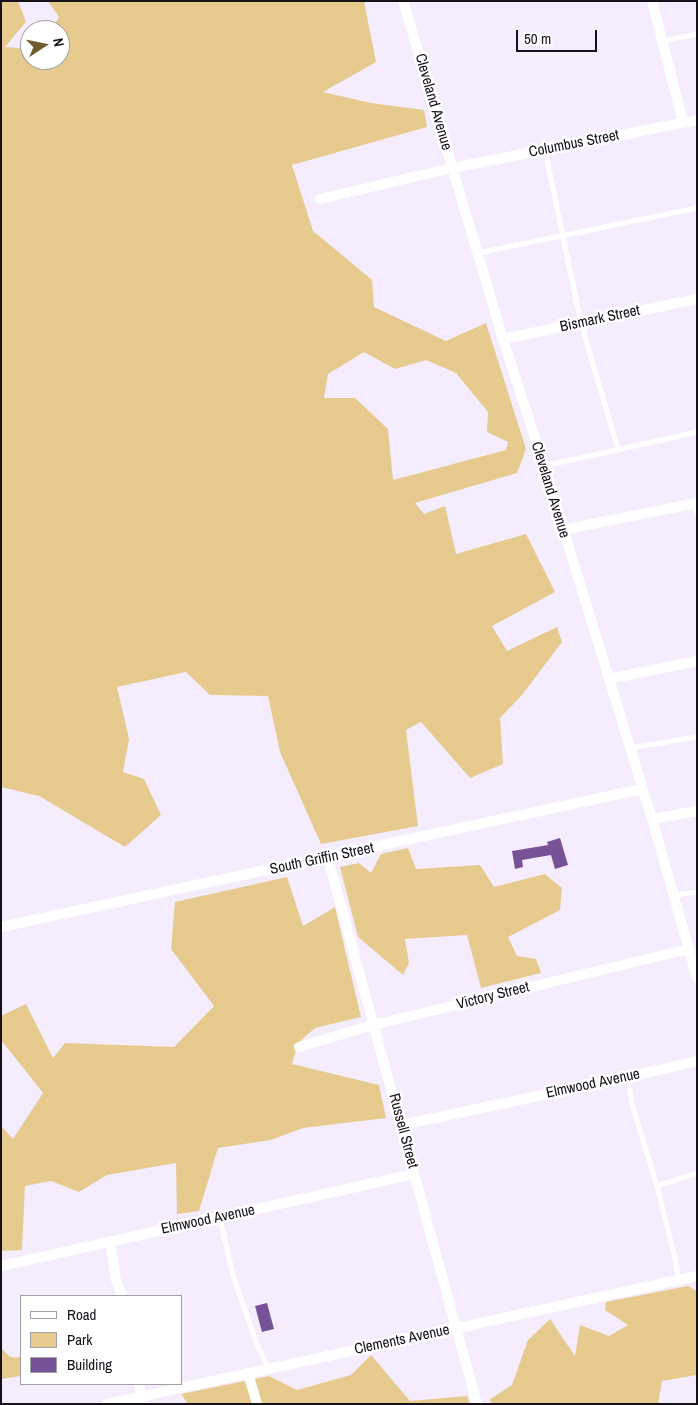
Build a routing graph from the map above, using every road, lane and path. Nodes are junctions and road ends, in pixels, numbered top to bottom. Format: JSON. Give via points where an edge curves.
{"nodes":[{"id":1,"x":403,"y":1,"type":"edge"},
{"id":2,"x":652,"y":1,"type":"edge"},
{"id":3,"x":697,"y":34,"type":"edge"},
{"id":4,"x":662,"y":42,"type":"junction"},
{"id":5,"x":697,"y":120,"type":"edge"},
{"id":6,"x":683,"y":122,"type":"junction"},
{"id":7,"x":545,"y":149,"type":"junction"},
{"id":8,"x":452,"y":168,"type":"junction"},
{"id":9,"x":320,"y":199,"type":"dead end"},
{"id":10,"x":697,"y":208,"type":"edge"},
{"id":11,"x":563,"y":236,"type":"junction"},
{"id":12,"x":478,"y":253,"type":"junction"},
{"id":13,"x":697,"y":299,"type":"edge"},
{"id":14,"x":581,"y":323,"type":"junction"},
{"id":15,"x":503,"y":339,"type":"junction"},
{"id":16,"x":697,"y":432,"type":"edge"},
{"id":17,"x":618,"y":450,"type":"junction"},
{"id":18,"x":544,"y":466,"type":"junction"},
{"id":19,"x":696,"y":503,"type":"edge"},
{"id":20,"x":697,"y":514,"type":"edge"},
{"id":21,"x":562,"y":530,"type":"junction"},
{"id":22,"x":697,"y":661,"type":"edge"},
{"id":23,"x":608,"y":679,"type":"junction"},
{"id":24,"x":697,"y":737,"type":"edge"},
{"id":25,"x":630,"y":748,"type":"junction"},
{"id":26,"x":642,"y":789,"type":"junction"},
{"id":27,"x":697,"y":810,"type":"edge"},
{"id":28,"x":652,"y":819,"type":"junction"},
{"id":29,"x":328,"y":858,"type":"junction"},
{"id":30,"x":697,"y":892,"type":"edge"},
{"id":31,"x":674,"y":895,"type":"junction"},
{"id":32,"x":1,"y":927,"type":"edge"},
{"id":33,"x":689,"y":949,"type":"junction"},
{"id":34,"x":697,"y":978,"type":"edge"},
{"id":35,"x":373,"y":1025,"type":"junction"},
{"id":36,"x":299,"y":1047,"type":"dead end"},
{"id":37,"x":697,"y":1061,"type":"edge"},
{"id":38,"x":628,"y":1077,"type":"junction"},
{"id":39,"x":401,"y":1124,"type":"junction"},
{"id":40,"x":697,"y":1173,"type":"edge"},
{"id":41,"x":414,"y":1174,"type":"junction"},
{"id":42,"x":657,"y":1186,"type":"junction"},
{"id":43,"x":220,"y":1218,"type":"junction"},
{"id":44,"x":110,"y":1241,"type":"junction"},
{"id":45,"x":1,"y":1266,"type":"edge"},
{"id":46,"x":697,"y":1276,"type":"edge"},
{"id":47,"x":678,"y":1280,"type":"junction"},
{"id":48,"x":122,"y":1295,"type":"edge"},
{"id":49,"x":456,"y":1328,"type":"junction"},
{"id":50,"x":269,"y":1369,"type":"junction"},
{"id":51,"x":248,"y":1373,"type":"junction"},
{"id":52,"x":139,"y":1385,"type":"edge"},
{"id":53,"x":142,"y":1400,"type":"edge"},
{"id":54,"x":107,"y":1404,"type":"edge"},
{"id":55,"x":257,"y":1404,"type":"edge"},
{"id":56,"x":477,"y":1404,"type":"edge"}],
"edges":[{"from":1,"to":8,"type":"street","name":"Cleveland Avenue"},
{"from":2,"to":4,"type":"street"},
{"from":3,"to":4,"type":"lane"},
{"from":4,"to":6,"type":"street"},
{"from":5,"to":6,"type":"street","name":"Columbus Street"},
{"from":6,"to":7,"type":"street","name":"Columbus Street"},
{"from":7,"to":8,"type":"street","name":"Columbus Street"},
{"from":7,"to":11,"type":"lane"},
{"from":8,"to":9,"type":"street","name":"Columbus Street"},
{"from":8,"to":12,"type":"street","name":"Cleveland Avenue"},
{"from":10,"to":11,"type":"lane"},
{"from":11,"to":12,"type":"lane"},
{"from":11,"to":14,"type":"lane"},
{"from":12,"to":15,"type":"street","name":"Cleveland Avenue"},
{"from":13,"to":14,"type":"street","name":"Bismark Street"},
{"from":14,"to":15,"type":"street","name":"Bismark Street"},
{"from":14,"to":17,"type":"lane"},
{"from":15,"to":18,"type":"street","name":"Cleveland Avenue"},
{"from":16,"to":17,"type":"lane"},
{"from":17,"to":18,"type":"lane"},
{"from":18,"to":21,"type":"street","name":"Cleveland Avenue"},
{"from":19,"to":20,"type":"lane"},
{"from":19,"to":21,"type":"street"},
{"from":21,"to":23,"type":"street","name":"Cleveland Avenue"},
{"from":22,"to":23,"type":"street"},
{"from":23,"to":25,"type":"street","name":"Cleveland Avenue"},
{"from":24,"to":25,"type":"lane"},
{"from":25,"to":26,"type":"street","name":"Cleveland Avenue"},
{"from":26,"to":28,"type":"street","name":"Cleveland Avenue"},
{"from":26,"to":29,"type":"street","name":"South Griffin Street"},
{"from":27,"to":28,"type":"street"},
{"from":28,"to":31,"type":"street","name":"Cleveland Avenue"},
{"from":29,"to":32,"type":"street","name":"South Griffin Street"},
{"from":29,"to":35,"type":"street","name":"Russell Street"},
{"from":30,"to":31,"type":"lane"},
{"from":31,"to":33,"type":"street","name":"Cleveland Avenue"},
{"from":33,"to":34,"type":"street","name":"Cleveland Avenue"},
{"from":33,"to":35,"type":"street","name":"Victory Street"},
{"from":35,"to":36,"type":"street","name":"Victory Street"},
{"from":35,"to":39,"type":"street","name":"Russell Street"},
{"from":37,"to":38,"type":"street","name":"Elmwood Avenue"},
{"from":38,"to":39,"type":"street","name":"Elmwood Avenue"},
{"from":38,"to":42,"type":"lane","via":[[632,1104]]},
{"from":39,"to":41,"type":"street","name":"Russell Street"},
{"from":40,"to":42,"type":"lane"},
{"from":41,"to":43,"type":"street","name":"Elmwood Avenue"},
{"from":41,"to":49,"type":"street","name":"Russell Street"},
{"from":42,"to":47,"type":"lane"},
{"from":43,"to":44,"type":"street","name":"Elmwood Avenue"},
{"from":43,"to":50,"type":"lane","via":[[233,1275]]},
{"from":44,"to":45,"type":"street","name":"Elmwood Avenue"},
{"from":44,"to":48,"type":"street"},
{"from":46,"to":47,"type":"street","name":"Clements Avenue"},
{"from":47,"to":49,"type":"street","name":"Clements Avenue"},
{"from":49,"to":50,"type":"street","name":"Clements Avenue"},
{"from":49,"to":56,"type":"street","name":"Russell Street"},
{"from":50,"to":51,"type":"street","name":"Clements Avenue"},
{"from":51,"to":53,"type":"street","name":"Clements Avenue"},
{"from":51,"to":55,"type":"street"},
{"from":52,"to":53,"type":"street"},
{"from":53,"to":54,"type":"street","name":"Clements Avenue"}]}
